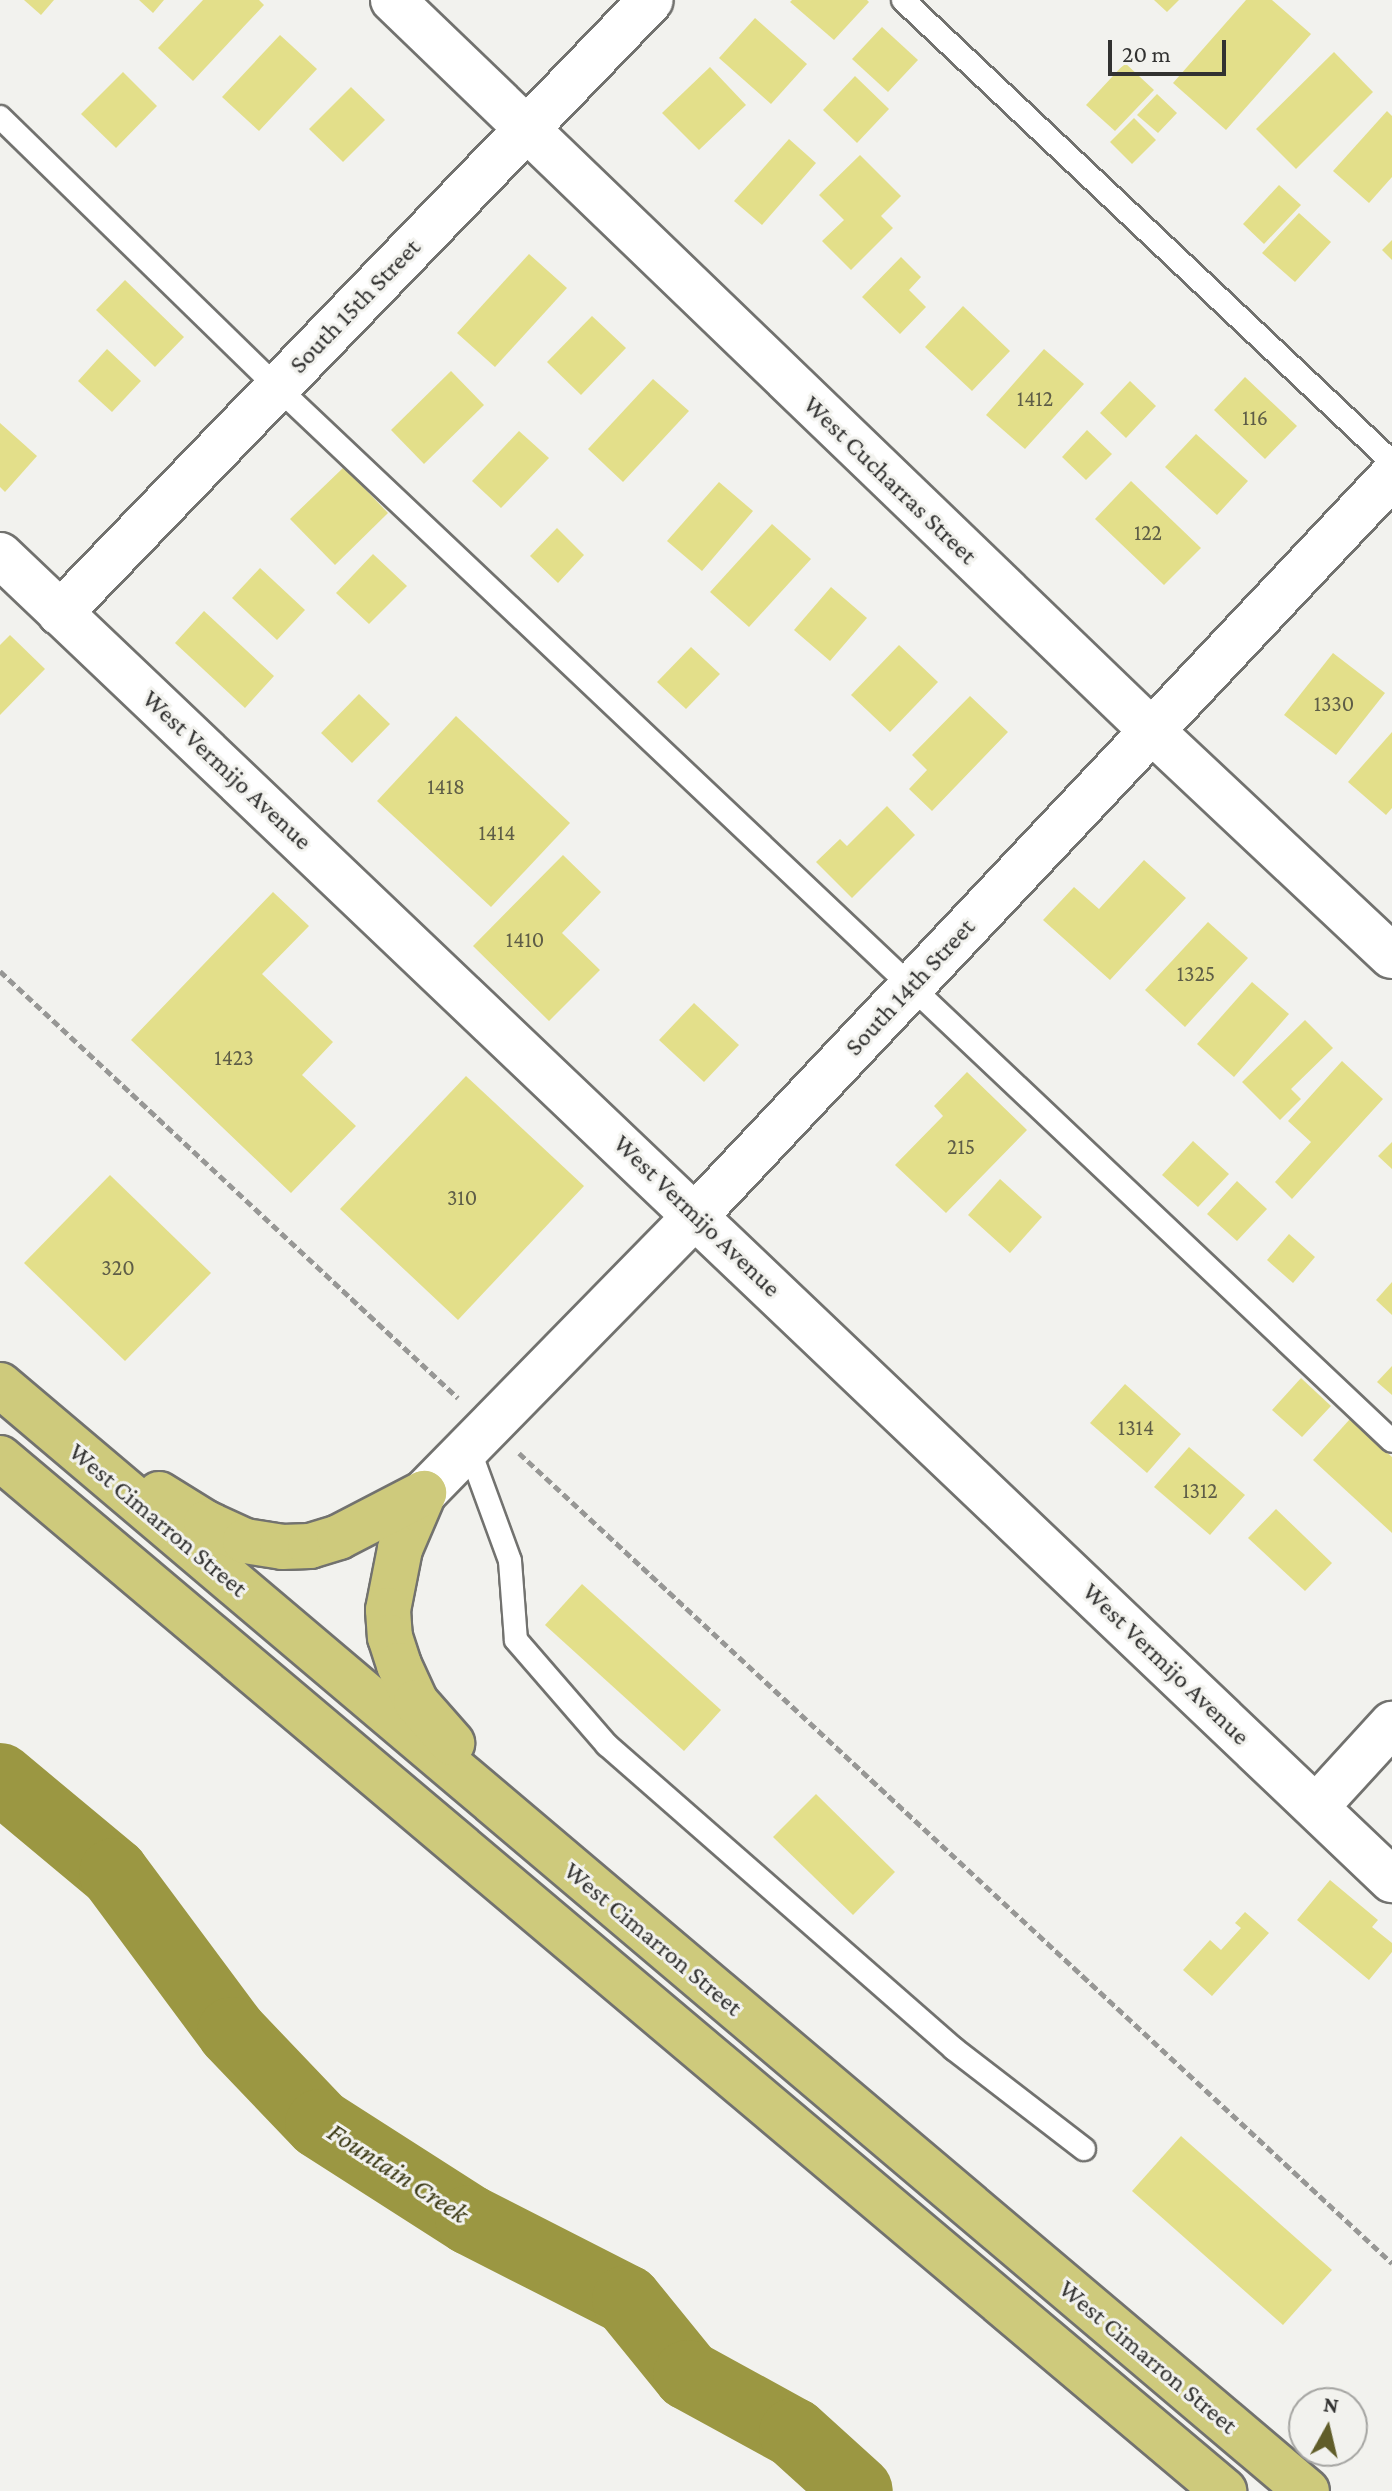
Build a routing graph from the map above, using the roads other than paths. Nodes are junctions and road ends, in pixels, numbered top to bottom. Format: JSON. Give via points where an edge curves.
{"nodes":[{"id":1,"x":393,"y":0,"type":"edge"},
{"id":2,"x":651,"y":0,"type":"edge"},
{"id":3,"x":903,"y":0,"type":"edge"},
{"id":4,"x":0,"y":117,"type":"edge"},
{"id":5,"x":525,"y":129,"type":"junction"},
{"id":6,"x":277,"y":387,"type":"junction"},
{"id":7,"x":1392,"y":462,"type":"edge"},
{"id":8,"x":1392,"y":476,"type":"edge"},
{"id":9,"x":0,"y":555,"type":"edge"},
{"id":10,"x":60,"y":613,"type":"junction"},
{"id":11,"x":1151,"y":730,"type":"junction"},
{"id":12,"x":1392,"y":956,"type":"edge"},
{"id":13,"x":910,"y":987,"type":"junction"},
{"id":14,"x":696,"y":1215,"type":"junction"},
{"id":15,"x":0,"y":1383,"type":"edge"},
{"id":16,"x":1392,"y":1441,"type":"edge"},
{"id":17,"x":468,"y":1446,"type":"junction"},
{"id":18,"x":0,"y":1458,"type":"edge"},
{"id":19,"x":424,"y":1493,"type":"junction"},
{"id":20,"x":1392,"y":1724,"type":"edge"},
{"id":21,"x":1316,"y":1807,"type":"junction"},
{"id":22,"x":1392,"y":1880,"type":"edge"},
{"id":23,"x":596,"y":1891,"type":"junction"},
{"id":24,"x":1084,"y":2149,"type":"dead end"},
{"id":25,"x":1224,"y":2491,"type":"edge"},
{"id":26,"x":1307,"y":2491,"type":"edge"}],
"edges":[{"from":1,"to":5,"type":"street","name":"West Cucharras Street"},
{"from":2,"to":5,"type":"street","name":"South 15th Street"},
{"from":3,"to":7,"type":"lane"},
{"from":4,"to":6,"type":"lane"},
{"from":5,"to":6,"type":"street","name":"South 15th Street"},
{"from":5,"to":11,"type":"street","name":"West Cucharras Street"},
{"from":6,"to":10,"type":"street","name":"South 15th Street"},
{"from":6,"to":13,"type":"lane"},
{"from":8,"to":11,"type":"street","name":"South 14th Street"},
{"from":9,"to":10,"type":"street","name":"West Vermijo Avenue"},
{"from":10,"to":14,"type":"street","name":"West Vermijo Avenue"},
{"from":11,"to":12,"type":"street","name":"West Cucharras Street"},
{"from":11,"to":13,"type":"street","name":"South 14th Street"},
{"from":13,"to":14,"type":"street","name":"South 14th Street"},
{"from":13,"to":16,"type":"lane"},
{"from":14,"to":17,"type":"street","name":"South 14th Street"},
{"from":14,"to":21,"type":"street","name":"West Vermijo Avenue"},
{"from":15,"to":19,"type":"highway","via":[[154,1491],[245,1541],[310,1546],[339,1537]]},
{"from":15,"to":23,"type":"highway","name":"West Cimarron Street"},
{"from":17,"to":19,"type":"street","name":"South 14th Street"},
{"from":17,"to":24,"type":"lane","via":[[510,1561],[516,1640],[607,1745],[954,2049]]},
{"from":18,"to":25,"type":"highway","name":"West Cimarron Street"},
{"from":19,"to":23,"type":"highway","via":[[392,1582],[389,1624],[399,1665],[416,1702],[446,1738]]},
{"from":20,"to":21,"type":"street"},
{"from":21,"to":22,"type":"street","name":"West Vermijo Avenue"},
{"from":23,"to":26,"type":"highway","name":"West Cimarron Street"}]}
